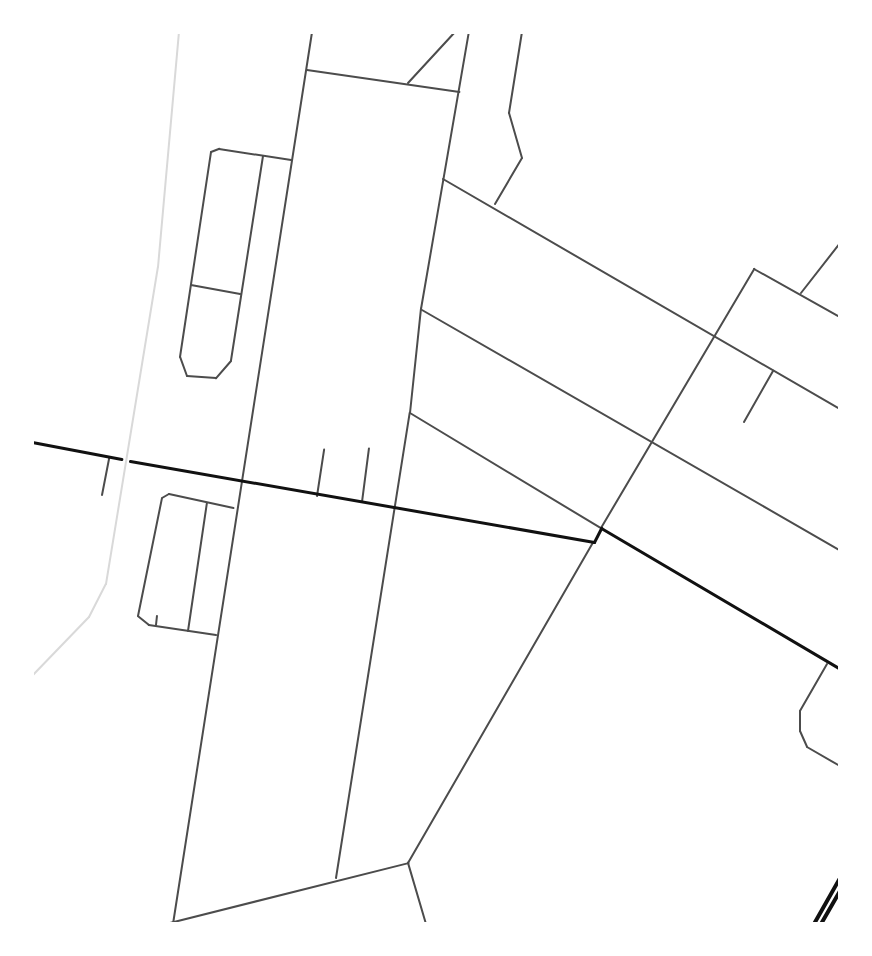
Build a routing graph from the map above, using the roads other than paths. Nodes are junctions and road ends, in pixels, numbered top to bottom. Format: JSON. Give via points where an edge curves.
{"nodes":[{"id":1,"x":312,"y":32,"type":"edge"},
{"id":2,"x":455,"y":32,"type":"edge"},
{"id":3,"x":469,"y":32,"type":"edge"},
{"id":4,"x":522,"y":32,"type":"edge"},
{"id":5,"x":306,"y":69,"type":"junction"},
{"id":6,"x":407,"y":84,"type":"junction"},
{"id":7,"x":460,"y":92,"type":"junction"},
{"id":8,"x":263,"y":156,"type":"junction"},
{"id":9,"x":292,"y":160,"type":"junction"},
{"id":10,"x":442,"y":179,"type":"junction"},
{"id":11,"x":494,"y":206,"type":"junction"},
{"id":12,"x":840,"y":243,"type":"edge"},
{"id":13,"x":190,"y":285,"type":"junction"},
{"id":14,"x":240,"y":294,"type":"junction"},
{"id":15,"x":801,"y":294,"type":"junction"},
{"id":16,"x":421,"y":309,"type":"junction"},
{"id":17,"x":840,"y":317,"type":"edge"},
{"id":18,"x":715,"y":336,"type":"junction"},
{"id":19,"x":774,"y":370,"type":"junction"},
{"id":20,"x":840,"y":409,"type":"edge"},
{"id":21,"x":410,"y":413,"type":"junction"},
{"id":22,"x":744,"y":422,"type":"dead end"},
{"id":23,"x":653,"y":441,"type":"junction"},
{"id":24,"x":32,"y":442,"type":"edge"},
{"id":25,"x":369,"y":448,"type":"dead end"},
{"id":26,"x":324,"y":450,"type":"dead end"},
{"id":27,"x":109,"y":457,"type":"junction"},
{"id":28,"x":121,"y":459,"type":"dead end"},
{"id":29,"x":130,"y":461,"type":"dead end"},
{"id":30,"x":241,"y":484,"type":"junction"},
{"id":31,"x":102,"y":495,"type":"dead end"},
{"id":32,"x":317,"y":496,"type":"junction"},
{"id":33,"x":207,"y":502,"type":"junction"},
{"id":34,"x":362,"y":503,"type":"junction"},
{"id":35,"x":393,"y":508,"type":"junction"},
{"id":36,"x":236,"y":509,"type":"junction"},
{"id":37,"x":601,"y":528,"type":"junction"},
{"id":38,"x":594,"y":542,"type":"junction"},
{"id":39,"x":840,"y":550,"type":"edge"},
{"id":40,"x":157,"y":616,"type":"dead end"},
{"id":41,"x":156,"y":626,"type":"junction"},
{"id":42,"x":188,"y":631,"type":"junction"},
{"id":43,"x":217,"y":635,"type":"junction"},
{"id":44,"x":828,"y":662,"type":"junction"},
{"id":45,"x":840,"y":669,"type":"edge"},
{"id":46,"x":840,"y":766,"type":"edge"},
{"id":47,"x":408,"y":863,"type":"junction"},
{"id":48,"x":336,"y":878,"type":"junction"},
{"id":49,"x":840,"y":878,"type":"edge"},
{"id":50,"x":840,"y":891,"type":"edge"},
{"id":51,"x":173,"y":923,"type":"edge"},
{"id":52,"x":166,"y":924,"type":"edge"},
{"id":53,"x":426,"y":924,"type":"edge"},
{"id":54,"x":814,"y":924,"type":"edge"},
{"id":55,"x":821,"y":924,"type":"edge"}],
"edges":[{"from":1,"to":5,"type":"street"},
{"from":2,"to":6,"type":"street"},
{"from":3,"to":7,"type":"street"},
{"from":4,"to":11,"type":"street","via":[[509,113],[522,158]]},
{"from":5,"to":6,"type":"street"},
{"from":5,"to":9,"type":"street"},
{"from":6,"to":7,"type":"street"},
{"from":7,"to":10,"type":"street"},
{"from":8,"to":9,"type":"street"},
{"from":8,"to":13,"type":"street","via":[[211,152]]},
{"from":8,"to":14,"type":"street"},
{"from":9,"to":30,"type":"street"},
{"from":10,"to":11,"type":"street"},
{"from":10,"to":16,"type":"street"},
{"from":11,"to":18,"type":"street"},
{"from":12,"to":15,"type":"street"},
{"from":13,"to":14,"type":"street"},
{"from":13,"to":14,"type":"street","via":[[179,364],[187,376],[216,378],[226,370]]},
{"from":15,"to":17,"type":"street"},
{"from":15,"to":18,"type":"street","via":[[754,269]]},
{"from":16,"to":21,"type":"street"},
{"from":16,"to":23,"type":"street"},
{"from":18,"to":19,"type":"street"},
{"from":18,"to":23,"type":"street"},
{"from":19,"to":20,"type":"street"},
{"from":19,"to":22,"type":"street"},
{"from":21,"to":35,"type":"street"},
{"from":21,"to":37,"type":"street"},
{"from":23,"to":37,"type":"street"},
{"from":23,"to":39,"type":"street"},
{"from":24,"to":27,"type":"main road"},
{"from":25,"to":34,"type":"street"},
{"from":26,"to":32,"type":"street"},
{"from":27,"to":28,"type":"main road"},
{"from":27,"to":31,"type":"street"},
{"from":29,"to":30,"type":"main road"},
{"from":30,"to":32,"type":"main road"},
{"from":30,"to":36,"type":"street"},
{"from":32,"to":34,"type":"main road"},
{"from":33,"to":36,"type":"street"},
{"from":33,"to":41,"type":"street","via":[[169,494],[162,498],[138,616]]},
{"from":33,"to":42,"type":"street"},
{"from":34,"to":35,"type":"main road"},
{"from":35,"to":38,"type":"main road"},
{"from":35,"to":48,"type":"street"},
{"from":36,"to":43,"type":"street"},
{"from":37,"to":38,"type":"main road"},
{"from":37,"to":44,"type":"main road"},
{"from":38,"to":47,"type":"street"},
{"from":40,"to":41,"type":"street"},
{"from":41,"to":42,"type":"street"},
{"from":42,"to":43,"type":"street"},
{"from":43,"to":51,"type":"street"},
{"from":44,"to":45,"type":"main road"},
{"from":44,"to":46,"type":"street","via":[[800,711],[800,731],[807,747]]},
{"from":47,"to":48,"type":"street"},
{"from":47,"to":53,"type":"street"},
{"from":48,"to":51,"type":"street"},
{"from":49,"to":54,"type":"main road"},
{"from":50,"to":55,"type":"main road"},
{"from":51,"to":52,"type":"street"}]}
